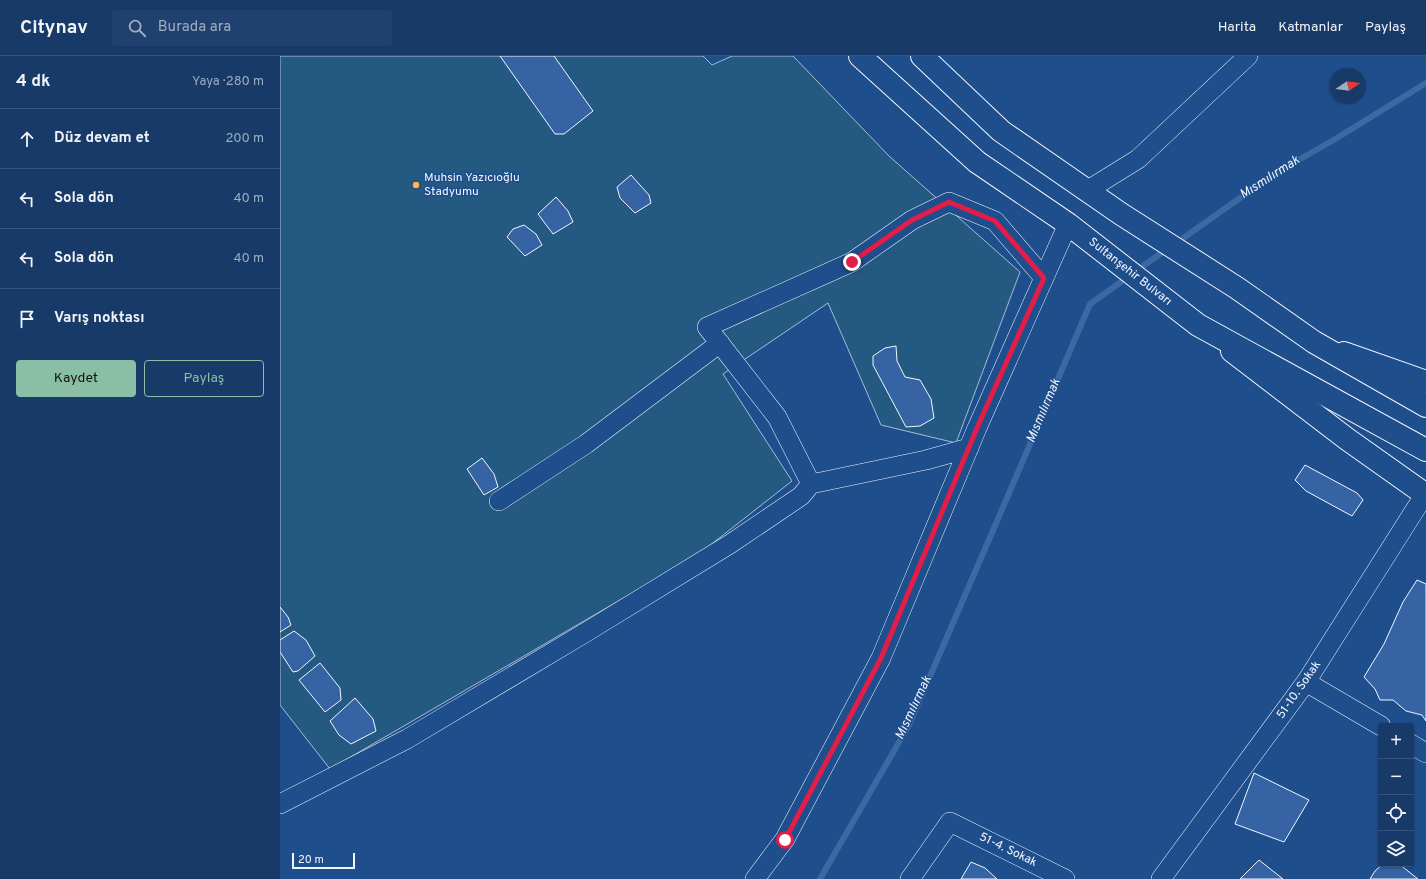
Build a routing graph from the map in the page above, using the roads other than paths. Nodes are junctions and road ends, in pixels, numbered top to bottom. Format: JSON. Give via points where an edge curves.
{"nodes":[{"id":1,"x":844,"y":56,"type":"edge"},
{"id":2,"x":860,"y":56,"type":"edge"},
{"id":3,"x":922,"y":56,"type":"edge"},
{"id":4,"x":1248,"y":56,"type":"edge"},
{"id":5,"x":884,"y":77,"type":"junction"},
{"id":6,"x":1088,"y":190,"type":"junction"},
{"id":7,"x":1068,"y":224,"type":"junction"},
{"id":8,"x":1044,"y":278,"type":"junction"},
{"id":9,"x":1198,"y":325,"type":"junction"},
{"id":10,"x":1314,"y":342,"type":"junction"},
{"id":11,"x":720,"y":343,"type":"junction"},
{"id":12,"x":1426,"y":382,"type":"edge"},
{"id":13,"x":1426,"y":406,"type":"edge"},
{"id":14,"x":969,"y":448,"type":"junction"},
{"id":15,"x":1426,"y":450,"type":"edge"},
{"id":16,"x":811,"y":484,"type":"junction"},
{"id":17,"x":1425,"y":494,"type":"edge"},
{"id":18,"x":499,"y":501,"type":"dead end"},
{"id":19,"x":1306,"y":682,"type":"junction"},
{"id":20,"x":1378,"y":724,"type":"edge"},
{"id":21,"x":1414,"y":746,"type":"edge"},
{"id":22,"x":1426,"y":753,"type":"edge"},
{"id":23,"x":280,"y":804,"type":"edge"},
{"id":24,"x":754,"y":879,"type":"edge"},
{"id":25,"x":910,"y":879,"type":"edge"},
{"id":26,"x":1066,"y":879,"type":"edge"},
{"id":27,"x":1161,"y":879,"type":"edge"}],
"edges":[{"from":1,"to":5,"type":"main road"},
{"from":2,"to":5,"type":"main road","name":"Sultanşehir Bulvarı"},
{"from":3,"to":6,"type":"main road","via":[[1001,131]]},
{"from":4,"to":6,"type":"street","via":[[1138,159]]},
{"from":5,"to":7,"type":"main road","name":"Sultanşehir Bulvarı","via":[[977,162]]},
{"from":6,"to":10,"type":"main road"},
{"from":7,"to":8,"type":"street"},
{"from":7,"to":9,"type":"main road","name":"Sultanşehir Bulvarı"},
{"from":8,"to":11,"type":"street","via":[[995,221],[949,202],[912,220],[852,262],[707,327]]},
{"from":8,"to":14,"type":"street"},
{"from":9,"to":15,"type":"main road","name":"Sultanşehir Bulvarı"},
{"from":9,"to":17,"type":"main road","via":[[1347,439]]},
{"from":10,"to":12,"type":"main road"},
{"from":10,"to":13,"type":"main road"},
{"from":11,"to":16,"type":"street","via":[[778,417]]},
{"from":11,"to":18,"type":"street","via":[[586,444]]},
{"from":14,"to":16,"type":"street","via":[[926,460]]},
{"from":14,"to":24,"type":"street","via":[[881,658],[785,840]]},
{"from":16,"to":23,"type":"street","via":[[801,496],[730,544],[583,634],[407,739]]},
{"from":17,"to":19,"type":"street","name":"51-10. Sokak"},
{"from":19,"to":20,"type":"street"},
{"from":19,"to":27,"type":"street","name":"51-10. Sokak"},
{"from":21,"to":22,"type":"street"},
{"from":25,"to":26,"type":"street","name":"51-4. Sokak","via":[[950,822]]}]}
